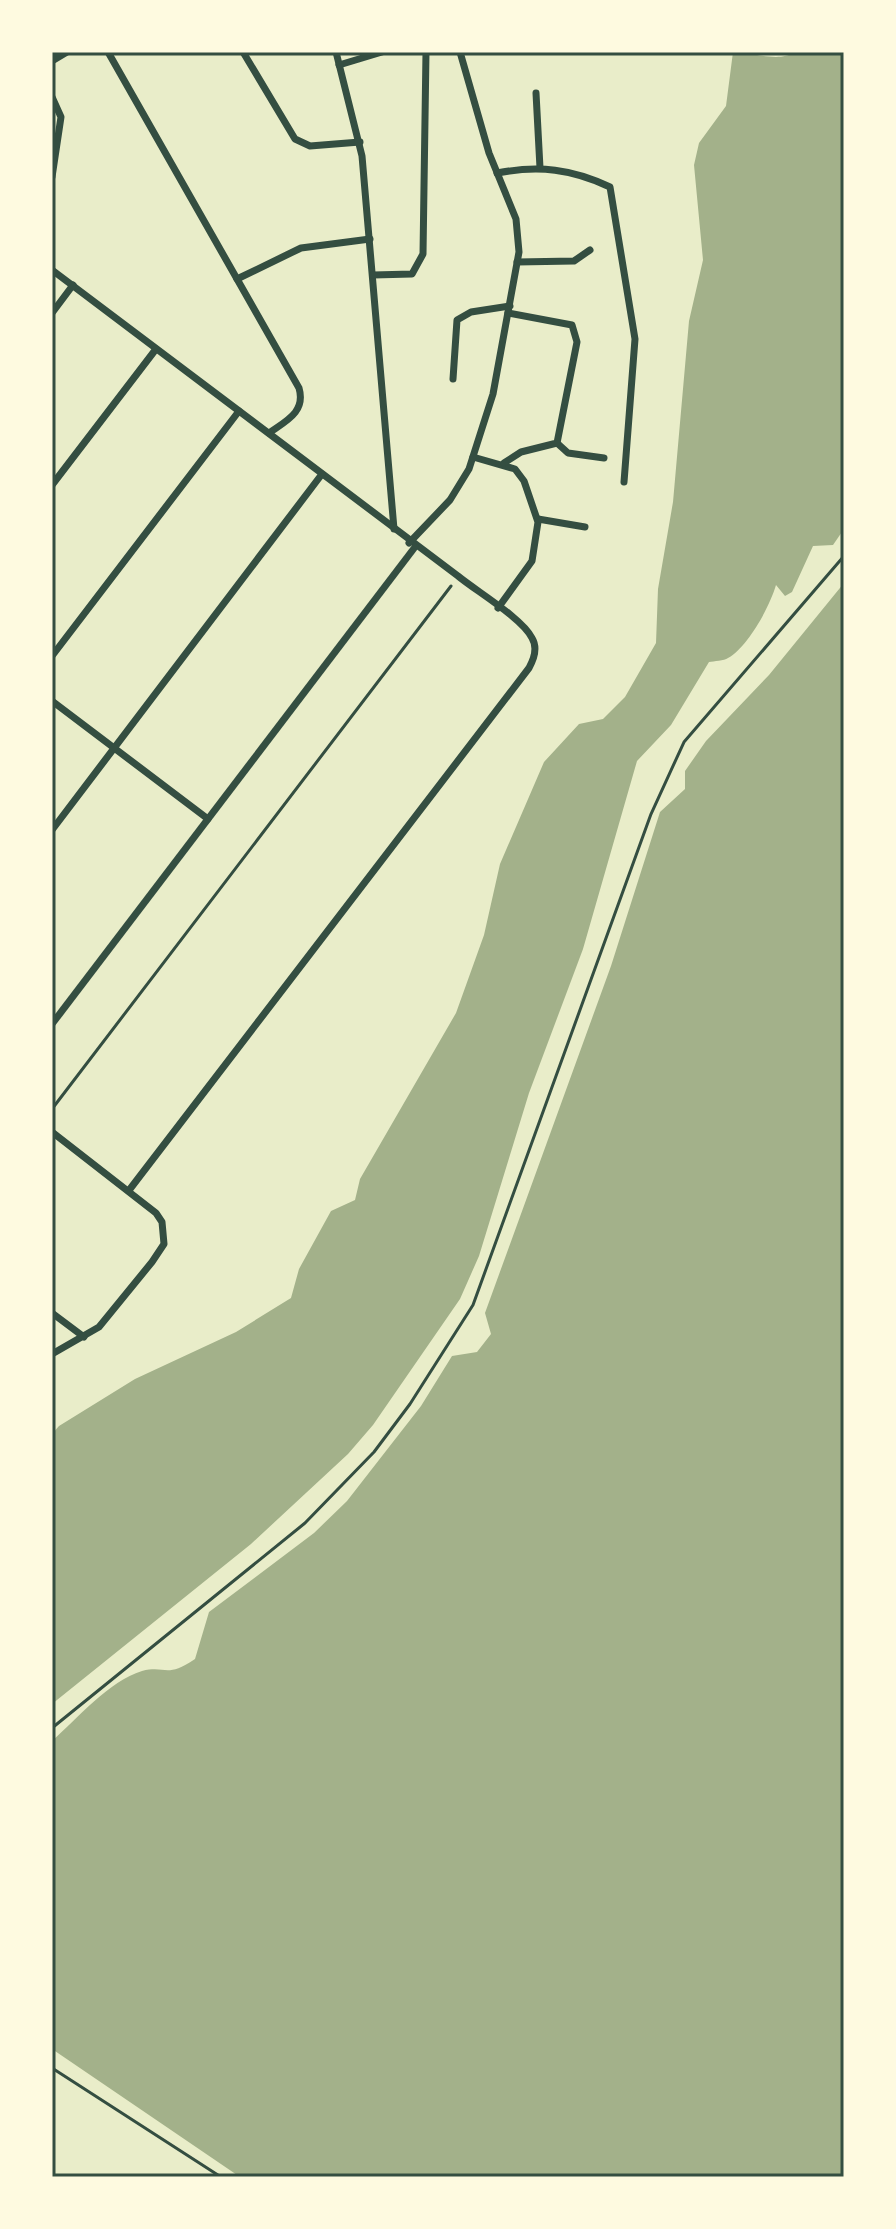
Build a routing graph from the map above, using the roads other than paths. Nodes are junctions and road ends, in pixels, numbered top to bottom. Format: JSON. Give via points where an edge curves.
{"nodes":[{"id":1,"x":67,"y":52,"type":"edge"},
{"id":2,"x":108,"y":52,"type":"edge"},
{"id":3,"x":243,"y":52,"type":"edge"},
{"id":4,"x":336,"y":52,"type":"edge"},
{"id":5,"x":382,"y":52,"type":"edge"},
{"id":6,"x":426,"y":52,"type":"edge"},
{"id":7,"x":460,"y":52,"type":"edge"},
{"id":8,"x":52,"y":61,"type":"edge"},
{"id":9,"x":339,"y":65,"type":"junction"},
{"id":10,"x":536,"y":93,"type":"dead end"},
{"id":11,"x":52,"y":97,"type":"edge"},
{"id":12,"x":360,"y":142,"type":"junction"},
{"id":13,"x":540,"y":168,"type":"junction"},
{"id":14,"x":497,"y":173,"type":"junction"},
{"id":15,"x":52,"y":177,"type":"edge"},
{"id":16,"x":370,"y":239,"type":"junction"},
{"id":17,"x":590,"y":250,"type":"dead end"},
{"id":18,"x":517,"y":262,"type":"junction"},
{"id":19,"x":52,"y":270,"type":"edge"},
{"id":20,"x":373,"y":275,"type":"junction"},
{"id":21,"x":237,"y":279,"type":"junction"},
{"id":22,"x":73,"y":285,"type":"junction"},
{"id":23,"x":509,"y":310,"type":"junction"},
{"id":24,"x":52,"y":313,"type":"edge"},
{"id":25,"x":156,"y":349,"type":"junction"},
{"id":26,"x":453,"y":379,"type":"dead end"},
{"id":27,"x":239,"y":411,"type":"junction"},
{"id":28,"x":269,"y":433,"type":"junction"},
{"id":29,"x":557,"y":443,"type":"junction"},
{"id":30,"x":473,"y":457,"type":"junction"},
{"id":31,"x":604,"y":458,"type":"dead end"},
{"id":32,"x":504,"y":463,"type":"junction"},
{"id":33,"x":322,"y":474,"type":"junction"},
{"id":34,"x":624,"y":482,"type":"dead end"},
{"id":35,"x":52,"y":485,"type":"edge"},
{"id":36,"x":538,"y":519,"type":"junction"},
{"id":37,"x":585,"y":527,"type":"dead end"},
{"id":38,"x":394,"y":529,"type":"junction"},
{"id":39,"x":412,"y":545,"type":"junction"},
{"id":40,"x":498,"y":608,"type":"junction"},
{"id":41,"x":52,"y":656,"type":"edge"},
{"id":42,"x":52,"y":701,"type":"edge"},
{"id":43,"x":114,"y":749,"type":"junction"},
{"id":44,"x":208,"y":819,"type":"junction"},
{"id":45,"x":52,"y":830,"type":"edge"},
{"id":46,"x":52,"y":1024,"type":"edge"},
{"id":47,"x":52,"y":1132,"type":"edge"},
{"id":48,"x":130,"y":1189,"type":"junction"},
{"id":49,"x":52,"y":1313,"type":"edge"},
{"id":50,"x":84,"y":1337,"type":"junction"},
{"id":51,"x":52,"y":1354,"type":"edge"}],
"edges":[{"from":1,"to":8,"type":"street"},
{"from":2,"to":21,"type":"street"},
{"from":3,"to":12,"type":"street","via":[[295,139],[310,146]]},
{"from":4,"to":9,"type":"street"},
{"from":5,"to":9,"type":"street"},
{"from":6,"to":20,"type":"street","via":[[423,254],[412,274]]},
{"from":7,"to":14,"type":"street"},
{"from":9,"to":12,"type":"street"},
{"from":10,"to":13,"type":"street"},
{"from":11,"to":15,"type":"street","via":[[61,117]]},
{"from":12,"to":16,"type":"street"},
{"from":13,"to":14,"type":"street"},
{"from":13,"to":34,"type":"street","via":[[568,170],[610,187],[635,339]]},
{"from":14,"to":18,"type":"street","via":[[516,219]]},
{"from":16,"to":20,"type":"street"},
{"from":16,"to":21,"type":"street","via":[[301,248]]},
{"from":17,"to":18,"type":"street","via":[[574,261]]},
{"from":18,"to":23,"type":"street"},
{"from":19,"to":22,"type":"street"},
{"from":20,"to":38,"type":"street"},
{"from":21,"to":28,"type":"street","via":[[302,398],[293,416]]},
{"from":22,"to":24,"type":"street"},
{"from":22,"to":25,"type":"street"},
{"from":23,"to":26,"type":"street","via":[[471,312],[457,320]]},
{"from":23,"to":29,"type":"street","via":[[572,325],[577,342]]},
{"from":23,"to":30,"type":"street","via":[[493,394]]},
{"from":25,"to":27,"type":"street"},
{"from":25,"to":35,"type":"street"},
{"from":27,"to":28,"type":"street"},
{"from":27,"to":41,"type":"street"},
{"from":28,"to":33,"type":"street"},
{"from":29,"to":31,"type":"street","via":[[568,453]]},
{"from":29,"to":32,"type":"street","via":[[521,452]]},
{"from":30,"to":32,"type":"street"},
{"from":30,"to":39,"type":"street","via":[[456,492]]},
{"from":32,"to":36,"type":"street","via":[[524,481]]},
{"from":33,"to":38,"type":"street"},
{"from":33,"to":43,"type":"street"},
{"from":36,"to":37,"type":"street"},
{"from":36,"to":40,"type":"street","via":[[532,561]]},
{"from":38,"to":39,"type":"street"},
{"from":39,"to":40,"type":"street"},
{"from":39,"to":44,"type":"street"},
{"from":40,"to":48,"type":"street","via":[[532,637],[529,668]]},
{"from":42,"to":43,"type":"street"},
{"from":43,"to":44,"type":"street"},
{"from":43,"to":45,"type":"street"},
{"from":44,"to":46,"type":"street"},
{"from":47,"to":48,"type":"street"},
{"from":48,"to":50,"type":"street","via":[[156,1213],[164,1244],[109,1318]]},
{"from":49,"to":50,"type":"street"},
{"from":50,"to":51,"type":"street"}]}
